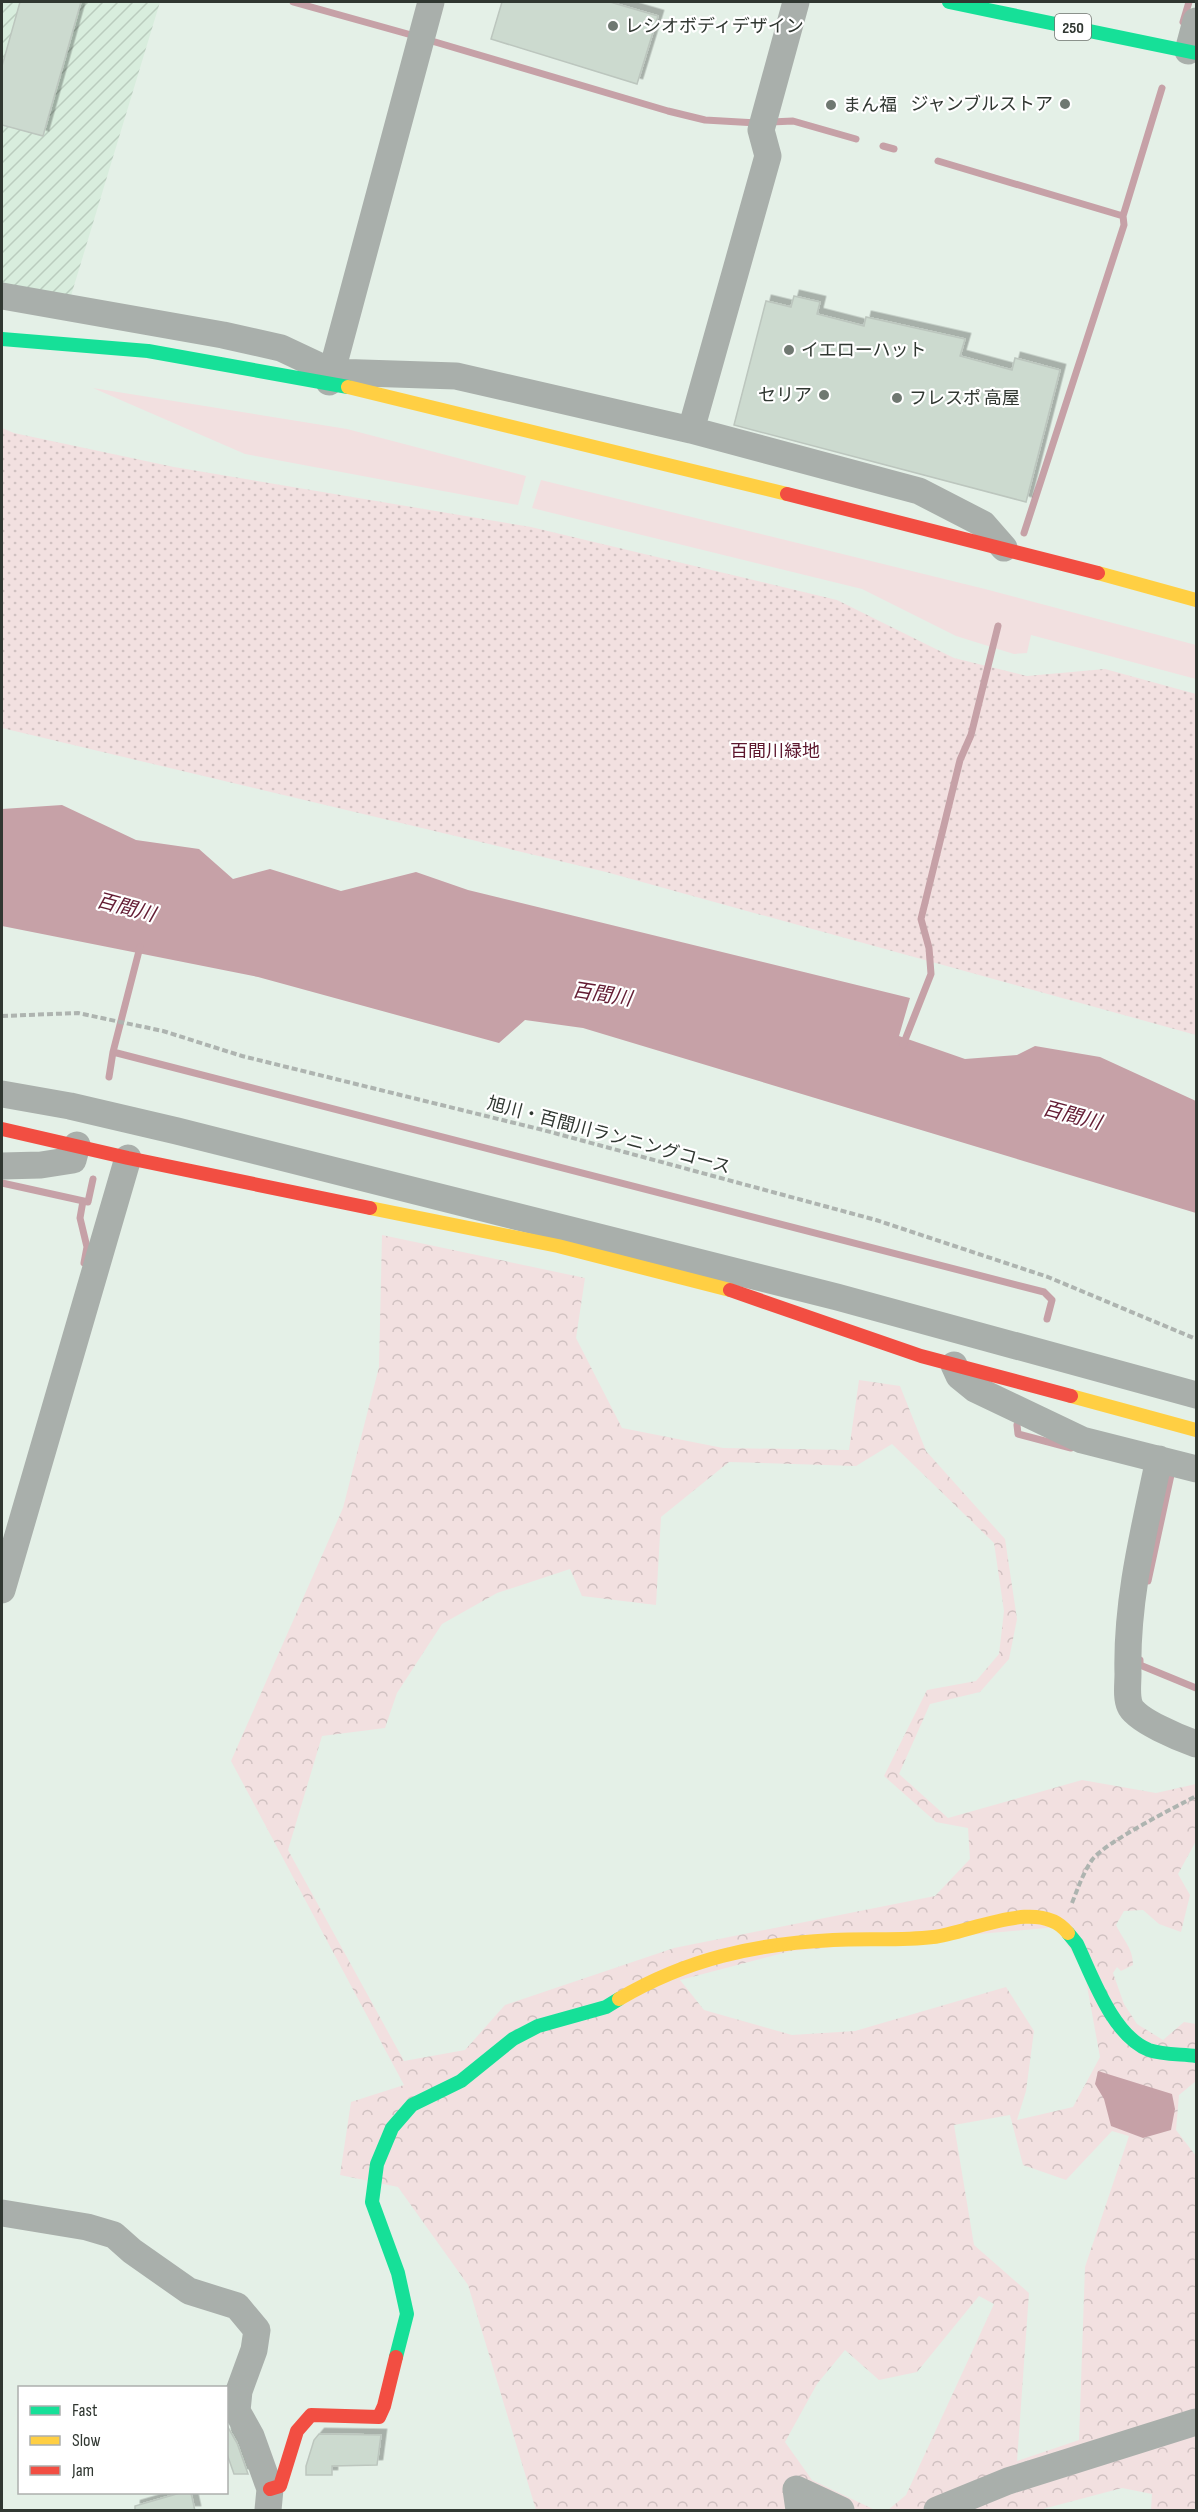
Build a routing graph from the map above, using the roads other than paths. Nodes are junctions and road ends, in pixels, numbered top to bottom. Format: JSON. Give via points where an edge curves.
{"nodes":[{"id":1,"x":431,"y":2,"type":"edge"},
{"id":2,"x":796,"y":2,"type":"edge"},
{"id":3,"x":949,"y":2,"type":"edge"},
{"id":4,"x":1197,"y":21,"type":"edge"},
{"id":5,"x":1192,"y":52,"type":"edge"},
{"id":6,"x":2,"y":296,"type":"edge"},
{"id":7,"x":2,"y":339,"type":"edge"},
{"id":8,"x":330,"y":377,"type":"junction"},
{"id":9,"x":691,"y":430,"type":"junction"},
{"id":10,"x":1004,"y":548,"type":"junction"},
{"id":11,"x":1197,"y":600,"type":"edge"},
{"id":12,"x":2,"y":1094,"type":"edge"},
{"id":13,"x":2,"y":1129,"type":"edge"},
{"id":14,"x":77,"y":1145,"type":"junction"},
{"id":15,"x":128,"y":1158,"type":"junction"},
{"id":16,"x":2,"y":1166,"type":"edge"},
{"id":17,"x":954,"y":1365,"type":"junction"},
{"id":18,"x":1197,"y":1395,"type":"edge"},
{"id":19,"x":1197,"y":1430,"type":"edge"},
{"id":20,"x":1157,"y":1466,"type":"junction"},
{"id":21,"x":1197,"y":1469,"type":"edge"},
{"id":22,"x":2,"y":1590,"type":"edge"},
{"id":23,"x":1197,"y":1744,"type":"edge"},
{"id":24,"x":1197,"y":2056,"type":"edge"},
{"id":25,"x":2,"y":2213,"type":"edge"},
{"id":26,"x":1197,"y":2422,"type":"edge"},
{"id":27,"x":269,"y":2500,"type":"edge"},
{"id":28,"x":799,"y":2511,"type":"edge"},
{"id":29,"x":841,"y":2511,"type":"edge"},
{"id":30,"x":938,"y":2511,"type":"edge"}],
"edges":[{"from":1,"to":8,"type":"street"},
{"from":2,"to":9,"type":"street","via":[[760,130],[768,156]]},
{"from":3,"to":5,"type":"main road","number":"250"},
{"from":4,"to":5,"type":"street"},
{"from":6,"to":8,"type":"street","via":[[281,348]]},
{"from":7,"to":8,"type":"main road","via":[[148,351]]},
{"from":8,"to":9,"type":"street","via":[[456,376]]},
{"from":8,"to":10,"type":"main road"},
{"from":9,"to":10,"type":"street","via":[[918,491],[983,524]]},
{"from":10,"to":11,"type":"main road"},
{"from":12,"to":18,"type":"street","via":[[177,1131],[837,1297]]},
{"from":13,"to":14,"type":"main road"},
{"from":14,"to":15,"type":"main road"},
{"from":14,"to":16,"type":"street","via":[[73,1160]]},
{"from":15,"to":17,"type":"main road","via":[[558,1246],[748,1295],[900,1350]]},
{"from":15,"to":22,"type":"street"},
{"from":17,"to":19,"type":"main road"},
{"from":17,"to":20,"type":"street","via":[[959,1376],[975,1389],[1082,1440]]},
{"from":20,"to":21,"type":"street"},
{"from":20,"to":23,"type":"street","via":[[1130,1618],[1130,1708],[1141,1718]]},
{"from":24,"to":27,"type":"main road","via":[[1151,2051],[1132,2041],[1119,2026],[1077,1944],[1063,1926],[1042,1918],[1019,1916],[934,1938],[758,1946],[695,1962],[606,2007],[538,2026],[513,2039],[461,2081],[412,2105],[392,2128],[377,2164],[372,2202],[398,2274],[407,2314],[384,2406],[379,2417],[311,2415],[297,2432],[280,2486]]},
{"from":25,"to":27,"type":"street","via":[[114,2235],[189,2291],[237,2306],[257,2330],[237,2410],[251,2436]]},
{"from":26,"to":30,"type":"street","via":[[1008,2481]]},
{"from":28,"to":29,"type":"street","via":[[796,2489]]}]}
